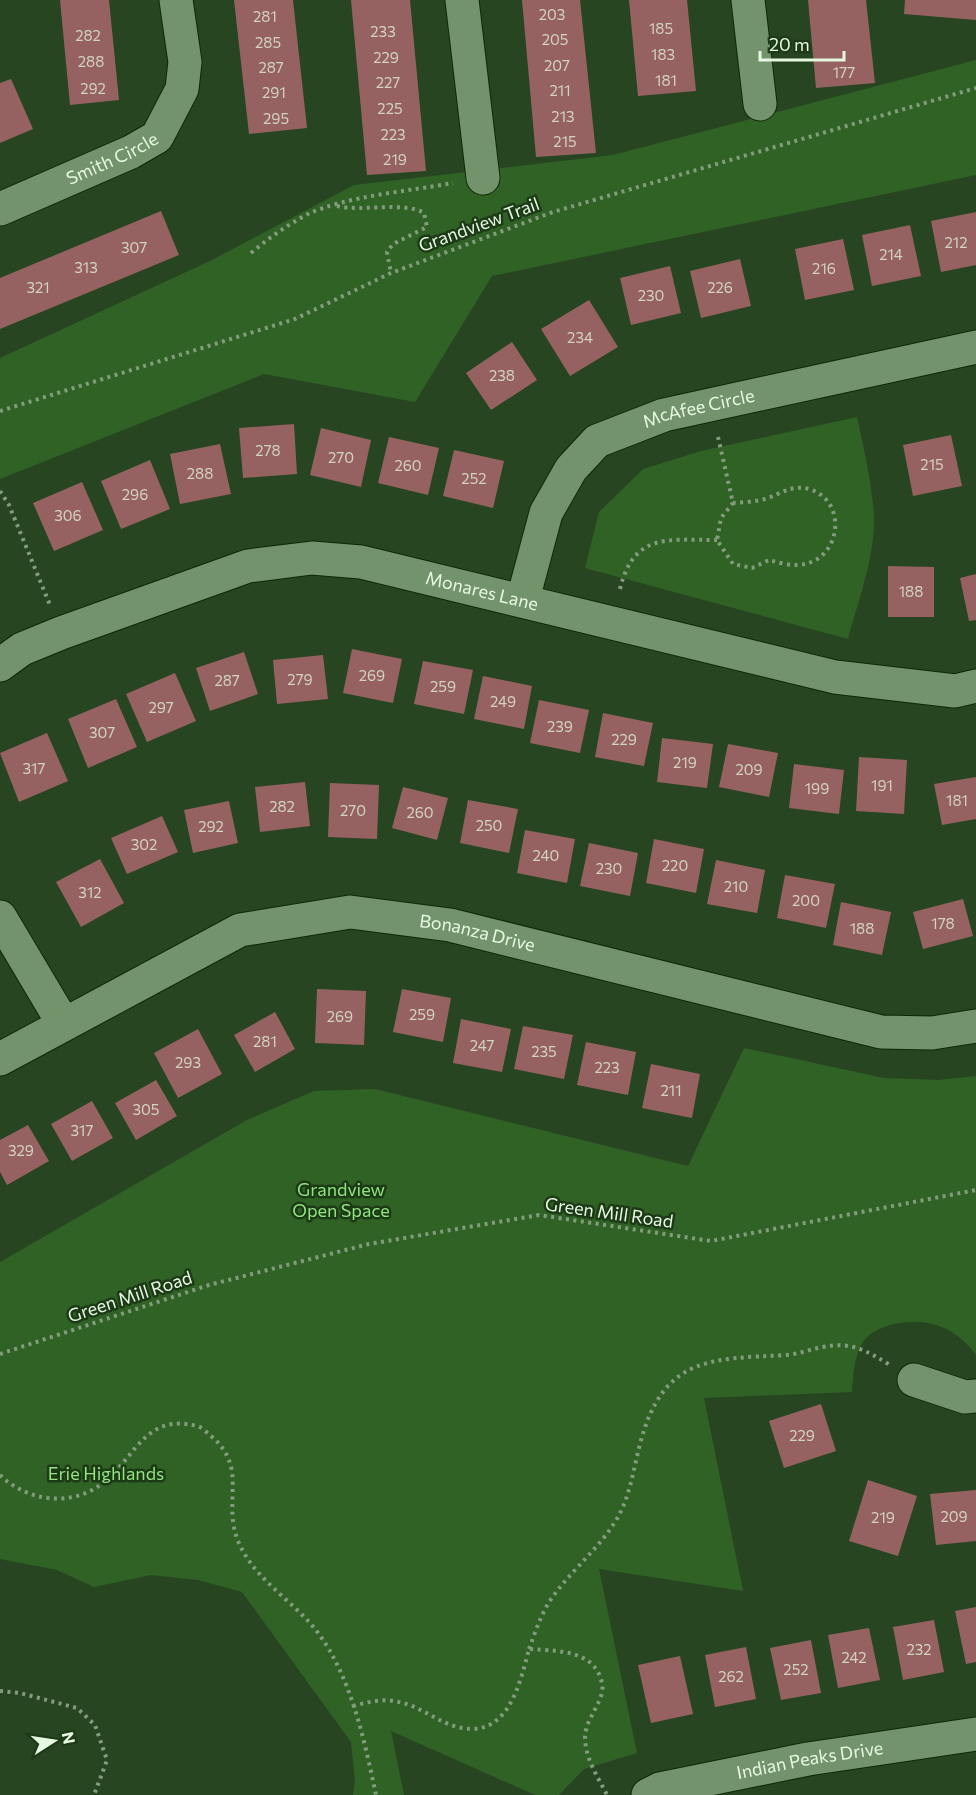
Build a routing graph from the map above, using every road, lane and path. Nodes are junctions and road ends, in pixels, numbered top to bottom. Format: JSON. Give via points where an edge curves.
{"nodes":[{"id":1,"x":176,"y":0,"type":"edge"},
{"id":2,"x":462,"y":0,"type":"edge"},
{"id":3,"x":748,"y":0,"type":"edge"},
{"id":4,"x":976,"y":88,"type":"edge"},
{"id":5,"x":760,"y":104,"type":"dead end"},
{"id":6,"x":483,"y":178,"type":"joint"},
{"id":7,"x":333,"y":205,"type":"junction"},
{"id":8,"x":0,"y":210,"type":"edge"},
{"id":9,"x":251,"y":253,"type":"dead end"},
{"id":10,"x":391,"y":273,"type":"junction"},
{"id":11,"x":976,"y":347,"type":"edge"},
{"id":12,"x":0,"y":411,"type":"edge"},
{"id":13,"x":718,"y":437,"type":"dead end"},
{"id":14,"x":0,"y":491,"type":"edge"},
{"id":15,"x":733,"y":503,"type":"junction"},
{"id":16,"x":717,"y":540,"type":"junction"},
{"id":17,"x":620,"y":589,"type":"dead end"},
{"id":18,"x":523,"y":599,"type":"junction"},
{"id":19,"x":61,"y":633,"type":"junction"},
{"id":20,"x":0,"y":665,"type":"edge"},
{"id":21,"x":976,"y":687,"type":"edge"},
{"id":22,"x":0,"y":917,"type":"edge"},
{"id":23,"x":63,"y":1023,"type":"junction"},
{"id":24,"x":976,"y":1026,"type":"edge"},
{"id":25,"x":0,"y":1059,"type":"edge"},
{"id":26,"x":976,"y":1190,"type":"edge"},
{"id":27,"x":0,"y":1354,"type":"edge"},
{"id":28,"x":874,"y":1355,"type":"dead end"},
{"id":29,"x":914,"y":1380,"type":"dead end"},
{"id":30,"x":976,"y":1396,"type":"edge"},
{"id":31,"x":0,"y":1475,"type":"edge"},
{"id":32,"x":529,"y":1649,"type":"junction"},
{"id":33,"x":0,"y":1691,"type":"edge"},
{"id":34,"x":353,"y":1706,"type":"junction"},
{"id":35,"x":976,"y":1734,"type":"edge"},
{"id":36,"x":94,"y":1795,"type":"edge"},
{"id":37,"x":376,"y":1795,"type":"edge"},
{"id":38,"x":607,"y":1795,"type":"edge"},
{"id":39,"x":648,"y":1795,"type":"edge"}],
"edges":[{"from":1,"to":8,"type":"street","name":"Smith Circle","via":[[185,62],[182,88],[157,137]]},
{"from":2,"to":6,"type":"street"},
{"from":3,"to":5,"type":"street"},
{"from":4,"to":10,"type":"path","name":"Grandview Trail","via":[[553,212]]},
{"from":6,"to":7,"type":"path"},
{"from":7,"to":9,"type":"path","via":[[279,231]]},
{"from":7,"to":10,"type":"path","via":[[355,210],[409,208],[424,213],[427,227],[393,244],[387,252]]},
{"from":10,"to":12,"type":"path","name":"Grandview Trail","via":[[295,319]]},
{"from":11,"to":18,"type":"street","name":"McAfee Circle","via":[[664,415],[597,441],[571,470],[546,513]]},
{"from":13,"to":15,"type":"path"},
{"from":14,"to":19,"type":"path"},
{"from":15,"to":16,"type":"path","via":[[721,518]]},
{"from":15,"to":16,"type":"path","via":[[764,499],[789,488],[810,489],[829,502],[836,521],[834,541],[823,556],[805,565],[769,560],[752,568],[734,564]]},
{"from":16,"to":17,"type":"path","via":[[653,543],[634,554],[625,568]]},
{"from":18,"to":19,"type":"street","name":"Monares Lane","via":[[361,562],[312,558],[248,566]]},
{"from":18,"to":21,"type":"street","name":"Monares Lane","via":[[835,677],[955,691]]},
{"from":19,"to":20,"type":"street","name":"Monares Lane","via":[[22,650]]},
{"from":22,"to":23,"type":"street"},
{"from":23,"to":24,"type":"street","name":"Bonanza Drive","via":[[240,930],[350,912],[450,925],[881,1032],[933,1033]]},
{"from":23,"to":25,"type":"street","name":"Bonanza Drive"},
{"from":26,"to":27,"type":"path","name":"Green Mill Road","via":[[711,1241],[539,1215],[358,1247],[209,1286]]},
{"from":28,"to":32,"type":"path","via":[[845,1344],[793,1355],[715,1359],[689,1368],[667,1388],[652,1410],[634,1477],[617,1519],[601,1543],[553,1596]]},
{"from":29,"to":30,"type":"street","via":[[965,1397]]},
{"from":31,"to":34,"type":"path","via":[[13,1488],[34,1497],[67,1498],[88,1492],[109,1478],[147,1434],[172,1423],[199,1426],[223,1446],[231,1461],[230,1515],[238,1541],[252,1566],[322,1637]]},
{"from":32,"to":34,"type":"path","via":[[513,1703],[501,1717],[482,1727],[454,1726],[398,1701],[376,1700]]},
{"from":32,"to":38,"type":"path","via":[[581,1655],[595,1665],[603,1681],[602,1695],[590,1716],[585,1738],[589,1759]]},
{"from":33,"to":36,"type":"path","via":[[77,1708],[95,1725],[107,1760]]},
{"from":34,"to":37,"type":"path"},
{"from":35,"to":39,"type":"street","name":"Indian Peaks Drive","via":[[808,1759],[660,1789]]}]}
